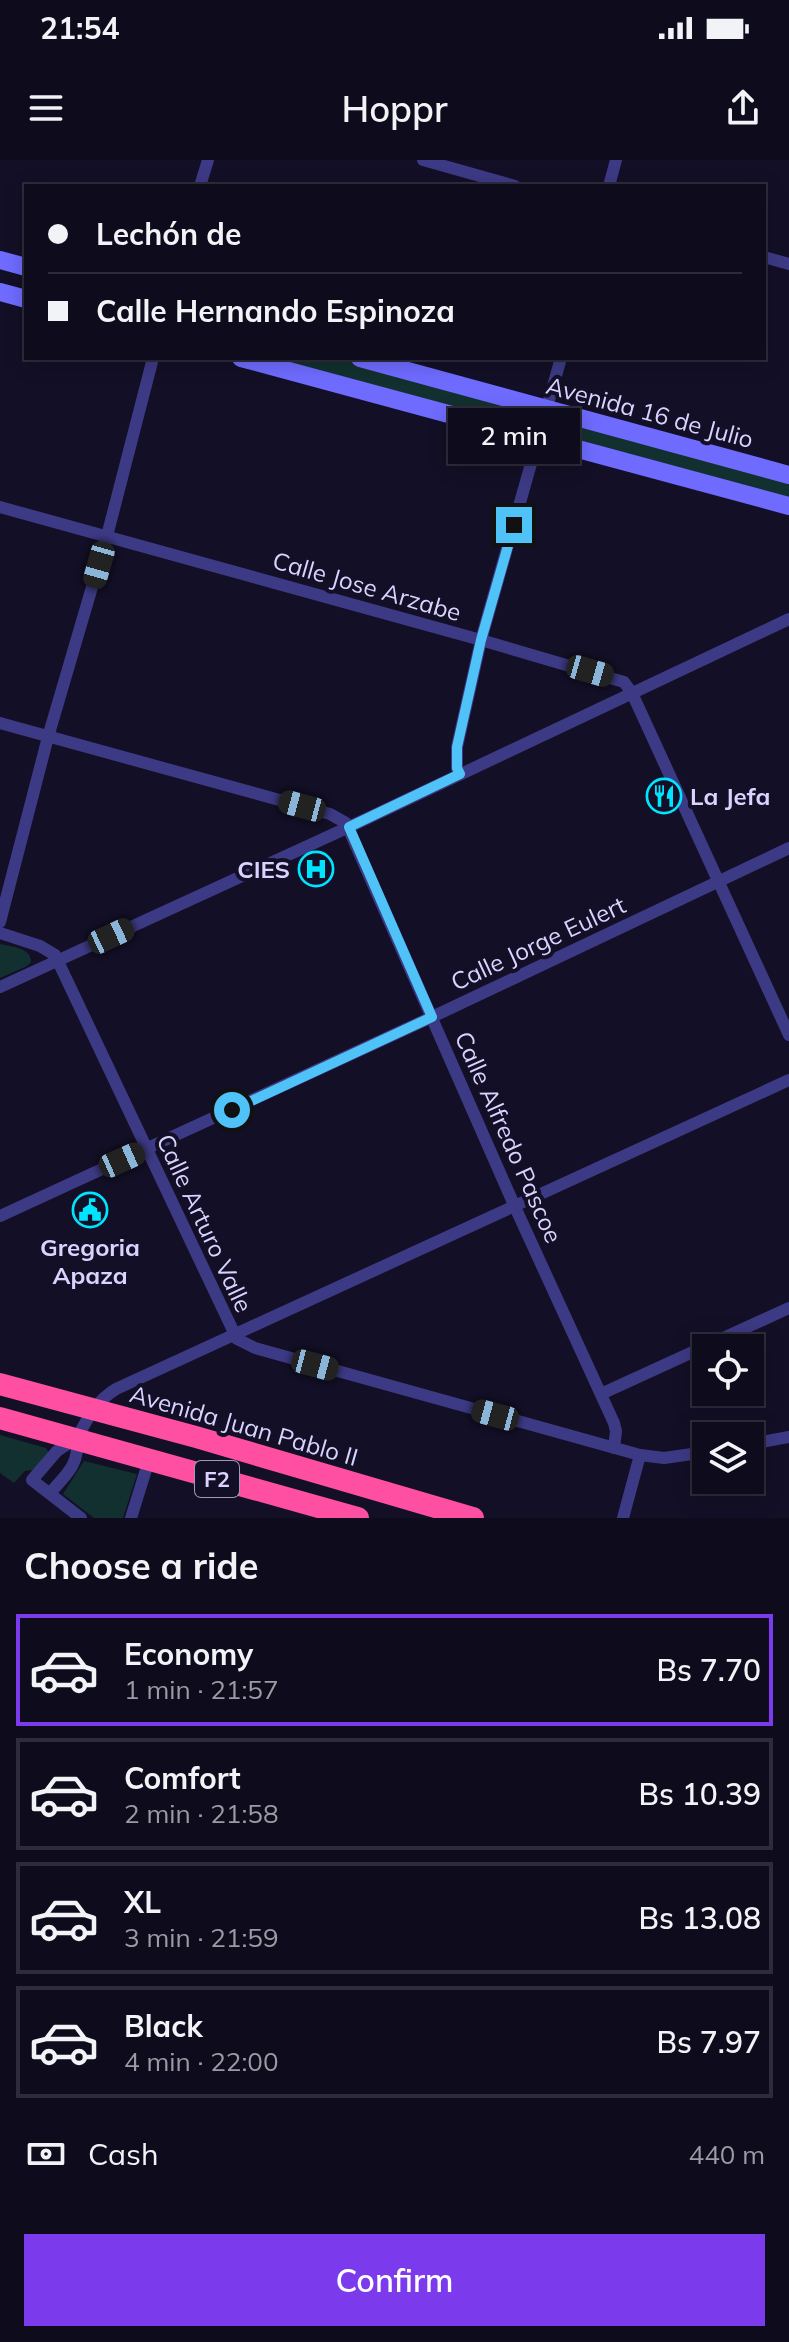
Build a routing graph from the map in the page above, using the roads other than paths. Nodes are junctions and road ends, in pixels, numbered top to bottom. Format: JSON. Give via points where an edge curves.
{"nodes":[{"id":1,"x":208,"y":160,"type":"edge"},
{"id":2,"x":423,"y":160,"type":"edge"},
{"id":3,"x":616,"y":160,"type":"edge"},
{"id":4,"x":201,"y":184,"type":"edge"},
{"id":5,"x":508,"y":184,"type":"edge"},
{"id":6,"x":610,"y":184,"type":"edge"},
{"id":7,"x":766,"y":258,"type":"edge"},
{"id":8,"x":0,"y":260,"type":"edge"},
{"id":9,"x":789,"y":264,"type":"edge"},
{"id":10,"x":24,"y":266,"type":"edge"},
{"id":11,"x":0,"y":292,"type":"edge"},
{"id":12,"x":24,"y":298,"type":"edge"},
{"id":13,"x":152,"y":360,"type":"edge"},
{"id":14,"x":248,"y":360,"type":"edge"},
{"id":15,"x":367,"y":360,"type":"edge"},
{"id":16,"x":560,"y":360,"type":"edge"},
{"id":17,"x":547,"y":409,"type":"junction"},
{"id":18,"x":539,"y":438,"type":"junction"},
{"id":19,"x":789,"y":475,"type":"edge"},
{"id":20,"x":789,"y":506,"type":"edge"},
{"id":21,"x":0,"y":507,"type":"edge"},
{"id":22,"x":107,"y":536,"type":"junction"},
{"id":23,"x":789,"y":619,"type":"edge"},
{"id":24,"x":481,"y":640,"type":"junction"},
{"id":25,"x":632,"y":693,"type":"junction"},
{"id":26,"x":0,"y":723,"type":"edge"},
{"id":27,"x":48,"y":737,"type":"junction"},
{"id":28,"x":460,"y":774,"type":"junction"},
{"id":29,"x":349,"y":827,"type":"junction"},
{"id":30,"x":789,"y":848,"type":"edge"},
{"id":31,"x":719,"y":881,"type":"junction"},
{"id":32,"x":0,"y":922,"type":"edge"},
{"id":33,"x":0,"y":933,"type":"edge"},
{"id":34,"x":58,"y":960,"type":"junction"},
{"id":35,"x":0,"y":987,"type":"edge"},
{"id":36,"x":432,"y":1017,"type":"junction"},
{"id":37,"x":789,"y":1035,"type":"edge"},
{"id":38,"x":789,"y":1080,"type":"edge"},
{"id":39,"x":147,"y":1149,"type":"junction"},
{"id":40,"x":515,"y":1207,"type":"junction"},
{"id":41,"x":0,"y":1216,"type":"edge"},
{"id":42,"x":789,"y":1308,"type":"edge"},
{"id":43,"x":233,"y":1335,"type":"junction"},
{"id":44,"x":0,"y":1384,"type":"edge"},
{"id":45,"x":601,"y":1394,"type":"junction"},
{"id":46,"x":93,"y":1409,"type":"junction"},
{"id":47,"x":0,"y":1418,"type":"edge"},
{"id":48,"x":789,"y":1437,"type":"edge"},
{"id":49,"x":76,"y":1440,"type":"junction"},
{"id":50,"x":764,"y":1441,"type":"edge"},
{"id":51,"x":614,"y":1448,"type":"junction"},
{"id":52,"x":692,"y":1454,"type":"edge"},
{"id":53,"x":640,"y":1455,"type":"junction"},
{"id":54,"x":149,"y":1460,"type":"junction"},
{"id":55,"x":50,"y":1493,"type":"junction"},
{"id":56,"x":81,"y":1518,"type":"edge"},
{"id":57,"x":131,"y":1518,"type":"edge"},
{"id":58,"x":358,"y":1518,"type":"edge"},
{"id":59,"x":473,"y":1518,"type":"edge"},
{"id":60,"x":623,"y":1518,"type":"edge"}],
"edges":[{"from":1,"to":4,"type":"street"},
{"from":2,"to":5,"type":"street"},
{"from":3,"to":6,"type":"street"},
{"from":7,"to":9,"type":"street"},
{"from":8,"to":10,"type":"street"},
{"from":11,"to":12,"type":"street"},
{"from":13,"to":22,"type":"street"},
{"from":14,"to":18,"type":"street"},
{"from":15,"to":17,"type":"street","name":"Avenida 16 de Julio"},
{"from":16,"to":17,"type":"street"},
{"from":17,"to":18,"type":"street"},
{"from":17,"to":19,"type":"street","name":"Avenida 16 de Julio"},
{"from":18,"to":20,"type":"street"},
{"from":18,"to":24,"type":"street"},
{"from":21,"to":22,"type":"street","name":"Calle Jose Arzabe"},
{"from":22,"to":24,"type":"street","name":"Calle Jose Arzabe"},
{"from":22,"to":27,"type":"street"},
{"from":23,"to":25,"type":"street"},
{"from":24,"to":25,"type":"street","name":"Calle Jose Arzabe","via":[[618,679]]},
{"from":24,"to":28,"type":"street","via":[[457,747]]},
{"from":25,"to":28,"type":"street"},
{"from":25,"to":31,"type":"street"},
{"from":26,"to":27,"type":"street"},
{"from":27,"to":29,"type":"street","via":[[330,814]]},
{"from":27,"to":32,"type":"street"},
{"from":28,"to":29,"type":"street"},
{"from":29,"to":34,"type":"street"},
{"from":29,"to":36,"type":"street","name":"Calle Alfredo Pascoe"},
{"from":30,"to":31,"type":"street","name":"Calle Jorge Eulert"},
{"from":31,"to":36,"type":"street","name":"Calle Jorge Eulert"},
{"from":31,"to":37,"type":"street"},
{"from":33,"to":34,"type":"street","via":[[40,946]]},
{"from":34,"to":35,"type":"street"},
{"from":34,"to":39,"type":"street","name":"Calle Arturo Valle"},
{"from":36,"to":39,"type":"street","name":"Calle Jorge Eulert"},
{"from":36,"to":40,"type":"street","name":"Calle Alfredo Pascoe"},
{"from":38,"to":40,"type":"street"},
{"from":39,"to":41,"type":"street","name":"Calle Jorge Eulert"},
{"from":39,"to":43,"type":"street","name":"Calle Arturo Valle"},
{"from":40,"to":43,"type":"street"},
{"from":40,"to":45,"type":"street","name":"Calle Alfredo Pascoe"},
{"from":42,"to":45,"type":"street"},
{"from":43,"to":46,"type":"street","via":[[116,1389]]},
{"from":43,"to":51,"type":"street","name":"Calle Arturo Valle","via":[[255,1348]]},
{"from":44,"to":46,"type":"highway","name":"Avenida Juan Pablo II","number":"F2"},
{"from":45,"to":51,"type":"street","name":"Calle Alfredo Pascoe","via":[[616,1431]]},
{"from":46,"to":49,"type":"street"},
{"from":46,"to":59,"type":"highway","name":"Avenida Juan Pablo II","number":"F2"},
{"from":47,"to":49,"type":"highway","number":"F2"},
{"from":48,"to":50,"type":"street"},
{"from":49,"to":54,"type":"highway","number":"F2"},
{"from":49,"to":55,"type":"street","via":[[74,1465]]},
{"from":49,"to":55,"type":"street","via":[[57,1451],[32,1480]]},
{"from":51,"to":53,"type":"street","name":"Calle Arturo Valle"},
{"from":52,"to":53,"type":"street","name":"Calle Arturo Valle"},
{"from":53,"to":60,"type":"street"},
{"from":54,"to":57,"type":"street"},
{"from":54,"to":58,"type":"highway","number":"F2"},
{"from":55,"to":56,"type":"street"}]}
